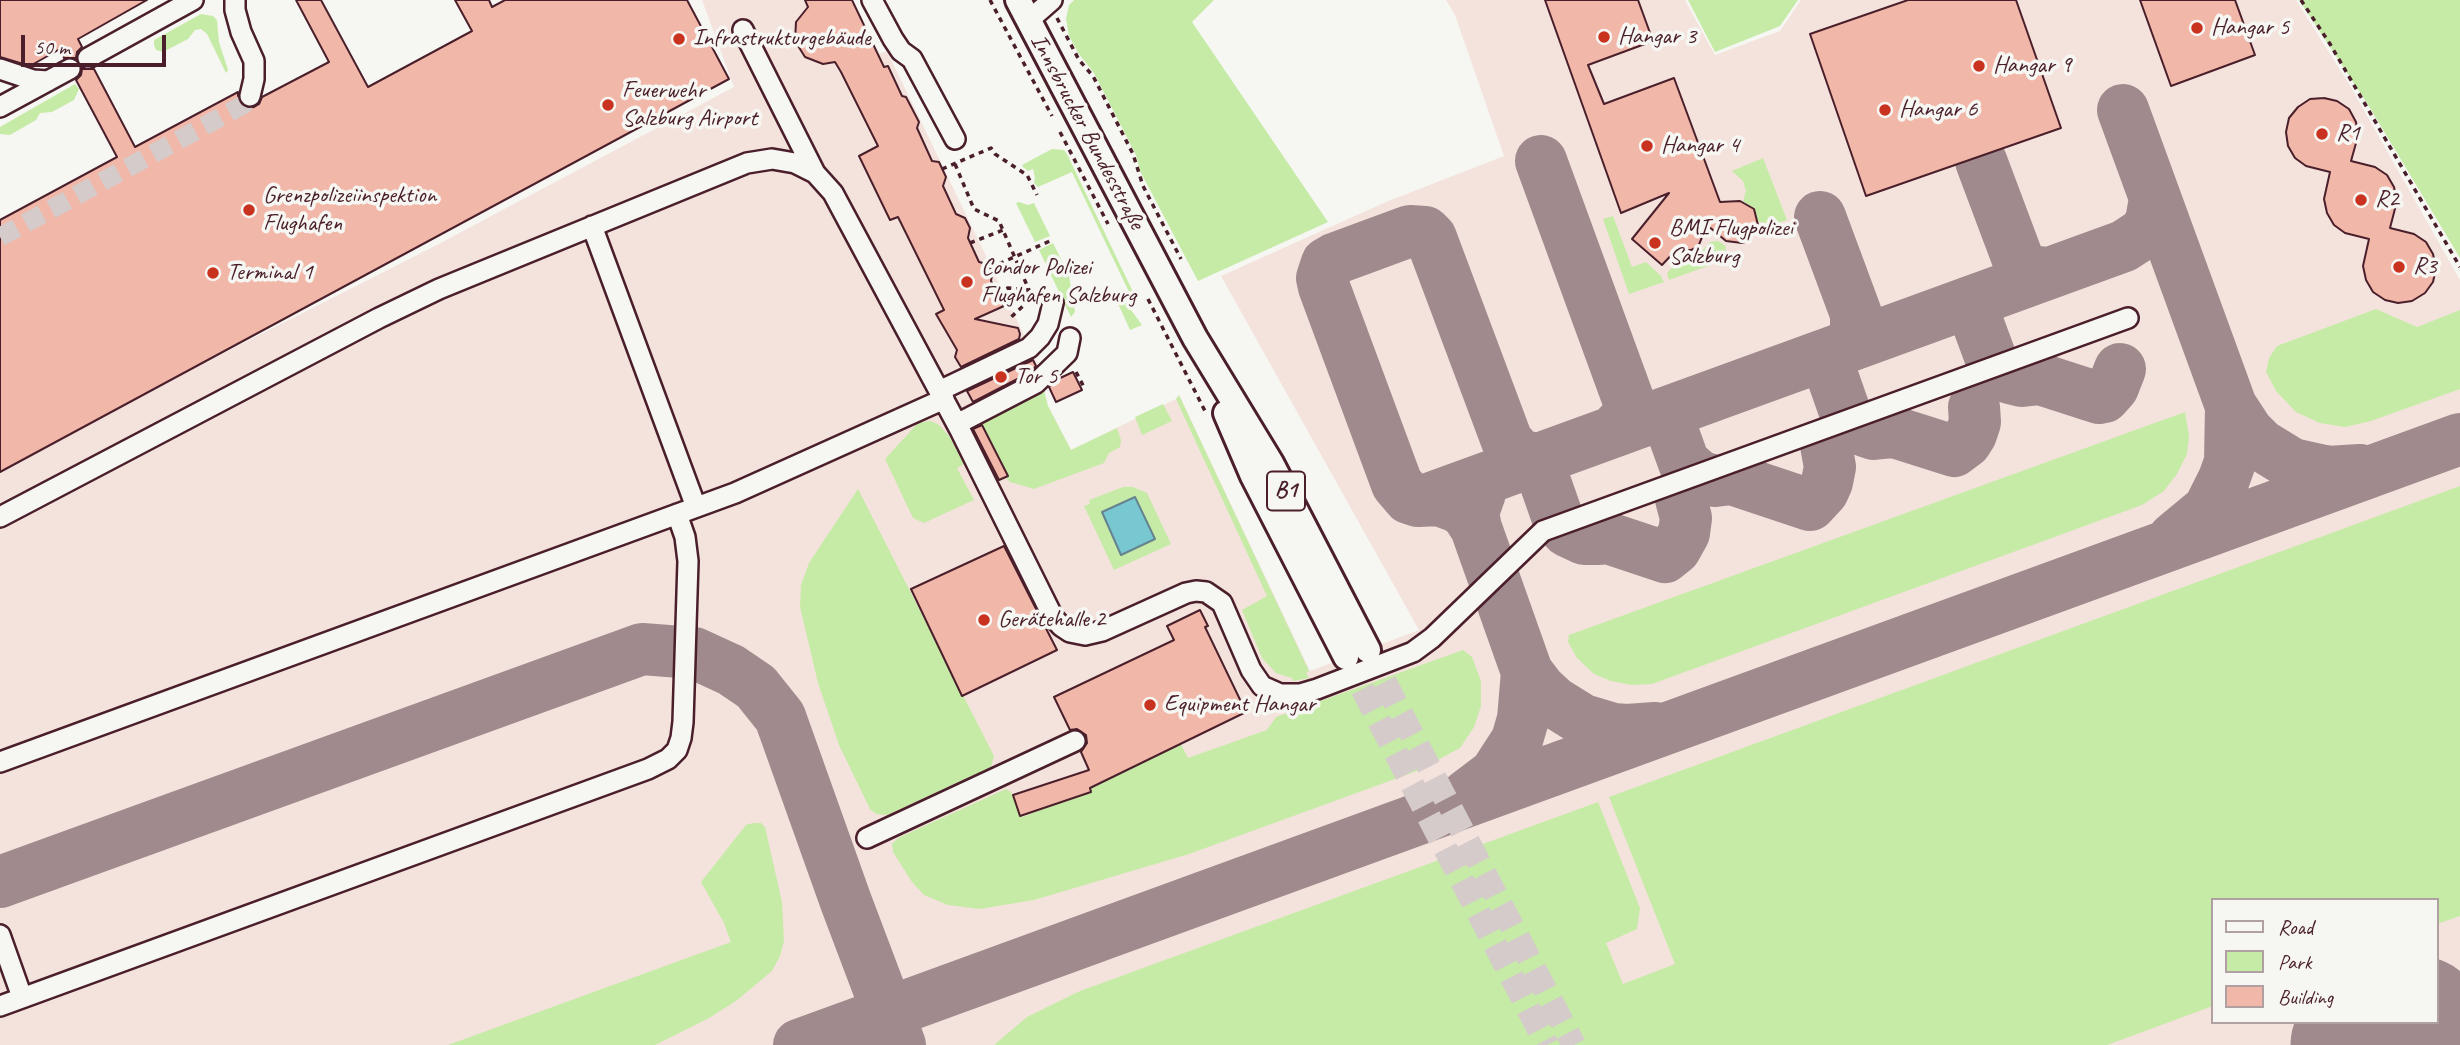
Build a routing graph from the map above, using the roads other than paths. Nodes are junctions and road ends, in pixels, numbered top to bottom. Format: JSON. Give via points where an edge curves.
{"nodes":[{"id":1,"x":192,"y":0,"type":"edge"},
{"id":2,"x":235,"y":0,"type":"edge"},
{"id":3,"x":873,"y":0,"type":"edge"},
{"id":4,"x":1051,"y":1,"type":"edge"},
{"id":5,"x":1023,"y":11,"type":"edge"},
{"id":6,"x":743,"y":30,"type":"dead end"},
{"id":7,"x":88,"y":58,"type":"dead end"},
{"id":8,"x":0,"y":69,"type":"edge"},
{"id":9,"x":70,"y":69,"type":"dead end"},
{"id":10,"x":48,"y":81,"type":"junction"},
{"id":11,"x":250,"y":96,"type":"dead end"},
{"id":12,"x":0,"y":107,"type":"edge"},
{"id":13,"x":955,"y":139,"type":"dead end"},
{"id":14,"x":815,"y":173,"type":"junction"},
{"id":15,"x":592,"y":226,"type":"junction"},
{"id":16,"x":1052,"y":303,"type":"dead end"},
{"id":17,"x":2128,"y":318,"type":"dead end"},
{"id":18,"x":1070,"y":338,"type":"dead end"},
{"id":19,"x":942,"y":395,"type":"junction"},
{"id":20,"x":957,"y":424,"type":"junction"},
{"id":21,"x":696,"y":508,"type":"junction"},
{"id":22,"x":677,"y":514,"type":"junction"},
{"id":23,"x":0,"y":517,"type":"edge"},
{"id":24,"x":1357,"y":653,"type":"tunnel mouth"},
{"id":25,"x":1075,"y":741,"type":"dead end"},
{"id":26,"x":0,"y":762,"type":"edge"},
{"id":27,"x":867,"y":838,"type":"dead end"},
{"id":28,"x":0,"y":935,"type":"edge"},
{"id":29,"x":22,"y":997,"type":"junction"},
{"id":30,"x":0,"y":1006,"type":"edge"}],
"edges":[{"from":1,"to":7,"type":"street"},
{"from":2,"to":11,"type":"street","via":[[241,32],[254,61]]},
{"from":3,"to":13,"type":"street","via":[[892,39],[912,59]]},
{"from":4,"to":5,"type":"street"},
{"from":5,"to":24,"type":"main road","name":"Innsbrucker Bundesstraße","number":"B1","via":[[1195,338],[1272,463],[1320,581]]},
{"from":6,"to":14,"type":"street"},
{"from":8,"to":10,"type":"street"},
{"from":9,"to":10,"type":"street"},
{"from":10,"to":12,"type":"street"},
{"from":14,"to":15,"type":"street","via":[[772,159],[747,163]]},
{"from":14,"to":19,"type":"street","via":[[833,193]]},
{"from":15,"to":21,"type":"street"},
{"from":15,"to":23,"type":"street","via":[[379,318]]},
{"from":16,"to":19,"type":"street","via":[[1048,324],[1030,348]]},
{"from":17,"to":20,"type":"street","via":[[1543,531],[1413,652],[1300,694],[1280,694],[1262,685],[1222,603],[1206,592],[1186,593],[1085,635],[1060,626]]},
{"from":18,"to":20,"type":"street","via":[[1067,353],[1036,383]]},
{"from":19,"to":20,"type":"street"},
{"from":19,"to":21,"type":"street"},
{"from":21,"to":22,"type":"street"},
{"from":22,"to":26,"type":"street"},
{"from":22,"to":29,"type":"street","via":[[688,561],[683,722],[677,750],[668,760]]},
{"from":25,"to":27,"type":"street"},
{"from":28,"to":29,"type":"street"},
{"from":29,"to":30,"type":"street"}]}
